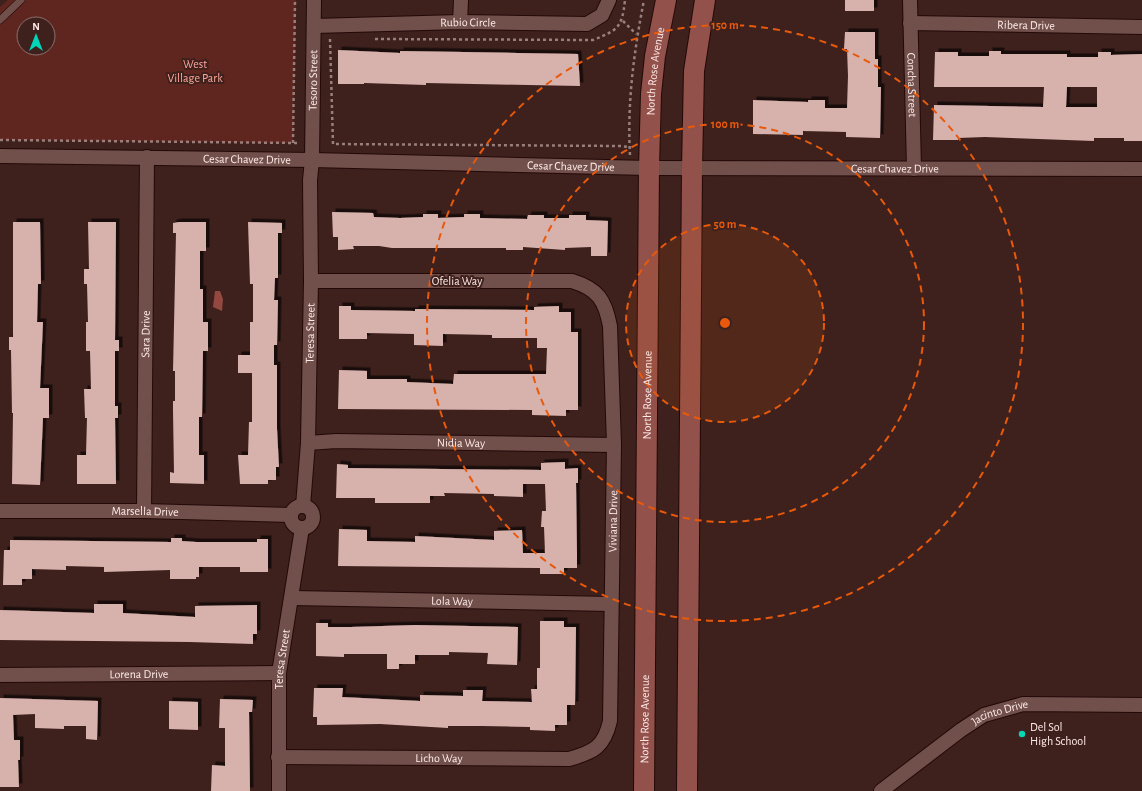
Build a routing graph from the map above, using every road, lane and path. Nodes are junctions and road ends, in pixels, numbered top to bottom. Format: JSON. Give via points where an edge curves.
{"nodes":[{"id":1,"x":21,"y":0,"type":"edge"},
{"id":2,"x":295,"y":0,"type":"edge"},
{"id":3,"x":314,"y":0,"type":"edge"},
{"id":4,"x":460,"y":0,"type":"edge"},
{"id":5,"x":609,"y":0,"type":"edge"},
{"id":6,"x":625,"y":0,"type":"edge"},
{"id":7,"x":644,"y":0,"type":"edge"},
{"id":8,"x":666,"y":0,"type":"edge"},
{"id":9,"x":705,"y":0,"type":"edge"},
{"id":10,"x":910,"y":0,"type":"edge"},
{"id":11,"x":0,"y":20,"type":"edge"},
{"id":12,"x":623,"y":21,"type":"junction"},
{"id":13,"x":460,"y":22,"type":"junction"},
{"id":14,"x":910,"y":23,"type":"junction"},
{"id":15,"x":314,"y":26,"type":"junction"},
{"id":16,"x":1142,"y":27,"type":"edge"},
{"id":17,"x":636,"y":35,"type":"junction"},
{"id":18,"x":337,"y":39,"type":"dead end"},
{"id":19,"x":369,"y":39,"type":"dead end"},
{"id":20,"x":0,"y":140,"type":"edge"},
{"id":21,"x":293,"y":143,"type":"junction"},
{"id":22,"x":313,"y":144,"type":"junction"},
{"id":23,"x":333,"y":144,"type":"junction"},
{"id":24,"x":630,"y":147,"type":"junction"},
{"id":25,"x":0,"y":156,"type":"edge"},
{"id":26,"x":147,"y":157,"type":"junction"},
{"id":27,"x":312,"y":160,"type":"junction"},
{"id":28,"x":640,"y":168,"type":"junction"},
{"id":29,"x":692,"y":168,"type":"junction"},
{"id":30,"x":1142,"y":169,"type":"edge"},
{"id":31,"x":914,"y":170,"type":"junction"},
{"id":32,"x":311,"y":281,"type":"junction"},
{"id":33,"x":598,"y":295,"type":"joint"},
{"id":34,"x":308,"y":443,"type":"junction"},
{"id":35,"x":614,"y":445,"type":"junction"},
{"id":36,"x":303,"y":506,"type":"junction"},
{"id":37,"x":0,"y":510,"type":"edge"},
{"id":38,"x":144,"y":510,"type":"junction"},
{"id":39,"x":291,"y":514,"type":"junction"},
{"id":40,"x":302,"y":528,"type":"junction"},
{"id":41,"x":292,"y":598,"type":"junction"},
{"id":42,"x":611,"y":604,"type":"junction"},
{"id":43,"x":279,"y":673,"type":"junction"},
{"id":44,"x":0,"y":675,"type":"edge"},
{"id":45,"x":1142,"y":705,"type":"edge"},
{"id":46,"x":598,"y":748,"type":"joint"},
{"id":47,"x":278,"y":757,"type":"junction"},
{"id":48,"x":279,"y":791,"type":"edge"},
{"id":49,"x":644,"y":791,"type":"edge"},
{"id":50,"x":687,"y":791,"type":"edge"},
{"id":51,"x":881,"y":791,"type":"edge"}],
"edges":[{"from":1,"to":11,"type":"lane"},
{"from":2,"to":21,"type":"path"},
{"from":3,"to":15,"type":"street","name":"Tesoro Street"},
{"from":4,"to":13,"type":"street"},
{"from":5,"to":13,"type":"street","name":"Rubio Circle","via":[[602,15],[587,24]]},
{"from":6,"to":12,"type":"path"},
{"from":7,"to":17,"type":"path"},
{"from":8,"to":28,"type":"main road","name":"North Rose Avenue","via":[[655,56]]},
{"from":9,"to":29,"type":"main road","via":[[694,71]]},
{"from":10,"to":14,"type":"street","name":"Concha Street"},
{"from":12,"to":17,"type":"path"},
{"from":12,"to":19,"type":"path","via":[[611,33],[593,40]]},
{"from":13,"to":15,"type":"street","name":"Rubio Circle"},
{"from":14,"to":16,"type":"street","name":"Ribera Drive"},
{"from":14,"to":31,"type":"street","name":"Concha Street"},
{"from":15,"to":22,"type":"street","name":"Tesoro Street"},
{"from":17,"to":24,"type":"path","via":[[631,89]]},
{"from":18,"to":23,"type":"path","via":[[329,39]]},
{"from":20,"to":21,"type":"path"},
{"from":21,"to":22,"type":"path"},
{"from":22,"to":23,"type":"path"},
{"from":22,"to":27,"type":"street","name":"Tesoro Street"},
{"from":23,"to":24,"type":"path"},
{"from":24,"to":28,"type":"path"},
{"from":25,"to":26,"type":"street","name":"Cesar Chavez Drive"},
{"from":26,"to":27,"type":"street","name":"Cesar Chavez Drive"},
{"from":26,"to":38,"type":"street","name":"Sara Drive"},
{"from":27,"to":28,"type":"street","name":"Cesar Chavez Drive"},
{"from":27,"to":32,"type":"street","name":"Teresa Street"},
{"from":28,"to":29,"type":"street","name":"Cesar Chavez Drive"},
{"from":28,"to":49,"type":"main road","name":"North Rose Avenue"},
{"from":29,"to":31,"type":"street","name":"Cesar Chavez Drive"},
{"from":29,"to":50,"type":"main road"},
{"from":30,"to":31,"type":"street","name":"Cesar Chavez Drive"},
{"from":32,"to":33,"type":"street","name":"Ofelia Way","via":[[572,282],[583,285]]},
{"from":32,"to":34,"type":"street","name":"Teresa Street"},
{"from":33,"to":35,"type":"street","name":"Viviana Drive","via":[[606,308],[610,326]]},
{"from":34,"to":35,"type":"street","name":"Nidia Way","via":[[336,441]]},
{"from":34,"to":36,"type":"street","name":"Teresa Street"},
{"from":35,"to":42,"type":"street","name":"Viviana Drive"},
{"from":36,"to":39,"type":"street","via":[[296,508]]},
{"from":36,"to":40,"type":"street","via":[[310,509],[314,517],[310,525]]},
{"from":37,"to":38,"type":"street","name":"Marsella Drive"},
{"from":38,"to":39,"type":"street","name":"Marsella Drive"},
{"from":39,"to":40,"type":"street","via":[[292,522],[296,527]]},
{"from":40,"to":41,"type":"street","name":"Teresa Street"},
{"from":41,"to":42,"type":"street","name":"Lola Way"},
{"from":41,"to":43,"type":"street","name":"Teresa Street"},
{"from":42,"to":46,"type":"street","name":"Viviana Drive","via":[[610,721],[607,733]]},
{"from":43,"to":44,"type":"street","name":"Lorena Drive"},
{"from":43,"to":47,"type":"street","name":"Teresa Street"},
{"from":45,"to":51,"type":"street","name":"Jacinto Drive","via":[[1023,704],[984,715]]},
{"from":46,"to":47,"type":"street","name":"Licho Way","via":[[569,759]]},
{"from":47,"to":48,"type":"street","name":"Teresa Street"}]}
